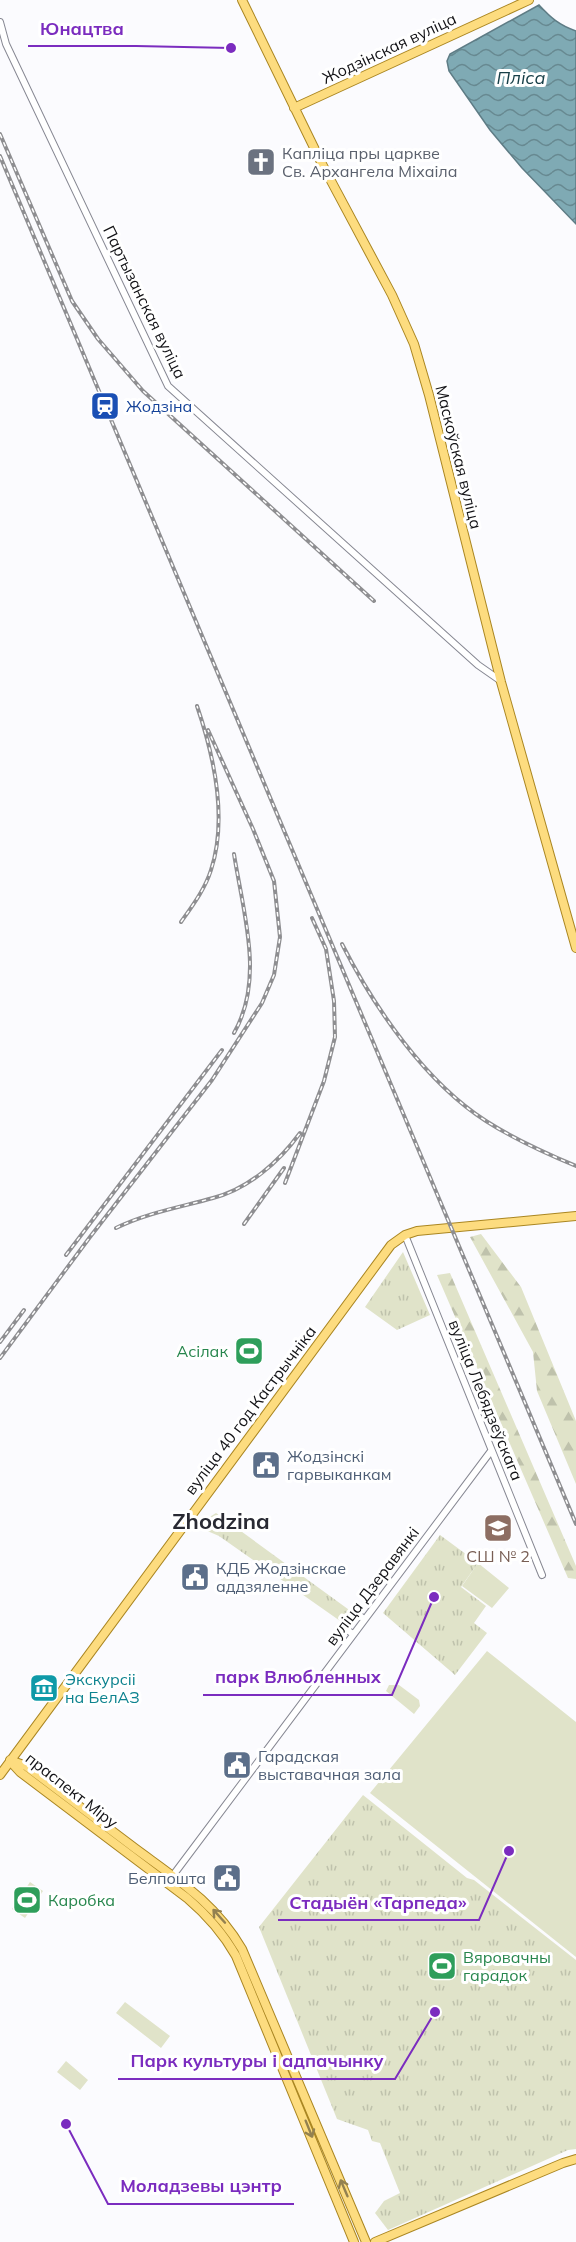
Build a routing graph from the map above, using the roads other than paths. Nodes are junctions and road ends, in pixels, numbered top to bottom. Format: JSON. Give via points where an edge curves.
{"nodes":[{"id":1,"x":242,"y":0,"type":"edge"},
{"id":2,"x":529,"y":0,"type":"edge"},
{"id":3,"x":0,"y":22,"type":"edge"},
{"id":4,"x":294,"y":108,"type":"junction"},
{"id":5,"x":501,"y":682,"type":"junction"},
{"id":6,"x":576,"y":948,"type":"edge"},
{"id":7,"x":576,"y":1216,"type":"edge"},
{"id":8,"x":405,"y":1235,"type":"junction"},
{"id":9,"x":491,"y":1450,"type":"junction"},
{"id":10,"x":542,"y":1575,"type":"dead end"},
{"id":11,"x":354,"y":1611,"type":"dead end"},
{"id":12,"x":364,"y":1619,"type":"junction"},
{"id":13,"x":344,"y":1628,"type":"dead end"},
{"id":14,"x":353,"y":1634,"type":"junction"},
{"id":15,"x":10,"y":1760,"type":"junction"},
{"id":16,"x":0,"y":1775,"type":"edge"},
{"id":17,"x":170,"y":1879,"type":"junction"},
{"id":18,"x":300,"y":2095,"type":"junction"},
{"id":19,"x":576,"y":2159,"type":"edge"},
{"id":20,"x":354,"y":2242,"type":"edge"},
{"id":21,"x":366,"y":2242,"type":"edge"},
{"id":22,"x":375,"y":2242,"type":"edge"}],
"edges":[{"from":1,"to":4,"type":"main road","name":"Маскоўская вуліца"},
{"from":2,"to":4,"type":"main road","name":"Жодзінская вуліца"},
{"from":3,"to":5,"type":"street","name":"Партызанская вуліца","via":[[6,44],[168,386]]},
{"from":4,"to":5,"type":"main road","name":"Маскоўская вуліца","via":[[414,344]]},
{"from":5,"to":6,"type":"main road","name":"Маскоўская вуліца"},
{"from":7,"to":8,"type":"main road","via":[[452,1226]]},
{"from":8,"to":9,"type":"street","name":"вуліца Лебядзеўскага"},
{"from":8,"to":15,"type":"main road","name":"вуліца 40 год Кастрычніка","via":[[391,1245]]},
{"from":9,"to":10,"type":"street","name":"вуліца Лебядзеўскага"},
{"from":9,"to":12,"type":"street","name":"вуліца Дзеравянкі"},
{"from":11,"to":12,"type":"street"},
{"from":12,"to":14,"type":"street","name":"вуліца Дзеравянкі"},
{"from":13,"to":14,"type":"street"},
{"from":14,"to":17,"type":"street","name":"вуліца Дзеравянкі"},
{"from":15,"to":16,"type":"main road","name":"вуліца 40 год Кастрычніка"},
{"from":15,"to":17,"type":"main road","name":"праспект Міру","via":[[20,1772],[49,1789]]},
{"from":17,"to":18,"type":"main road","name":"праспект Міру","via":[[227,1940]]},
{"from":18,"to":20,"type":"main road","name":"праспект Міру","one_way":true},
{"from":21,"to":18,"type":"main road","name":"праспект Міру","one_way":true},
{"from":19,"to":22,"type":"main road"}]}
